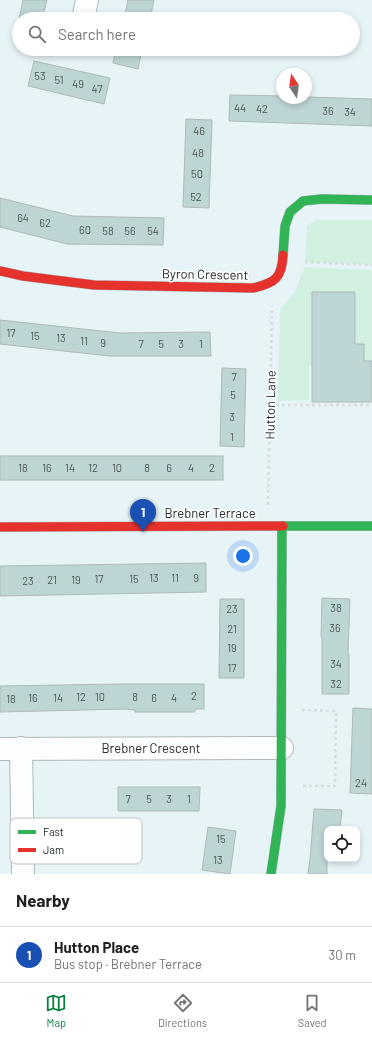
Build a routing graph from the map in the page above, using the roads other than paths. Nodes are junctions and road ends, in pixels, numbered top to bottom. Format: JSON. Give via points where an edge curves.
{"nodes":[{"id":1,"x":87,"y":0,"type":"edge"},
{"id":2,"x":84,"y":12,"type":"edge"},
{"id":3,"x":372,"y":200,"type":"edge"},
{"id":4,"x":0,"y":272,"type":"edge"},
{"id":5,"x":282,"y":526,"type":"junction"},
{"id":6,"x":372,"y":526,"type":"edge"},
{"id":7,"x":0,"y":527,"type":"edge"},
{"id":8,"x":10,"y":748,"type":"edge"},
{"id":9,"x":282,"y":748,"type":"junction"},
{"id":10,"x":18,"y":818,"type":"edge"},
{"id":11,"x":23,"y":864,"type":"edge"},
{"id":12,"x":24,"y":874,"type":"edge"},
{"id":13,"x":271,"y":874,"type":"edge"}],
"edges":[{"from":1,"to":2,"type":"street"},
{"from":3,"to":4,"type":"street","name":"Byron Crescent","via":[[303,201],[290,212],[285,226],[280,274],[269,284],[253,288],[94,285]]},
{"from":5,"to":6,"type":"street","name":"Brebner Terrace"},
{"from":5,"to":7,"type":"street","name":"Brebner Terrace"},
{"from":5,"to":9,"type":"street"},
{"from":8,"to":9,"type":"street","name":"Brebner Crescent"},
{"from":8,"to":10,"type":"street","name":"Brebner Crescent"},
{"from":9,"to":13,"type":"street","via":[[281,806]]},
{"from":11,"to":12,"type":"street","name":"Brebner Crescent"}]}
